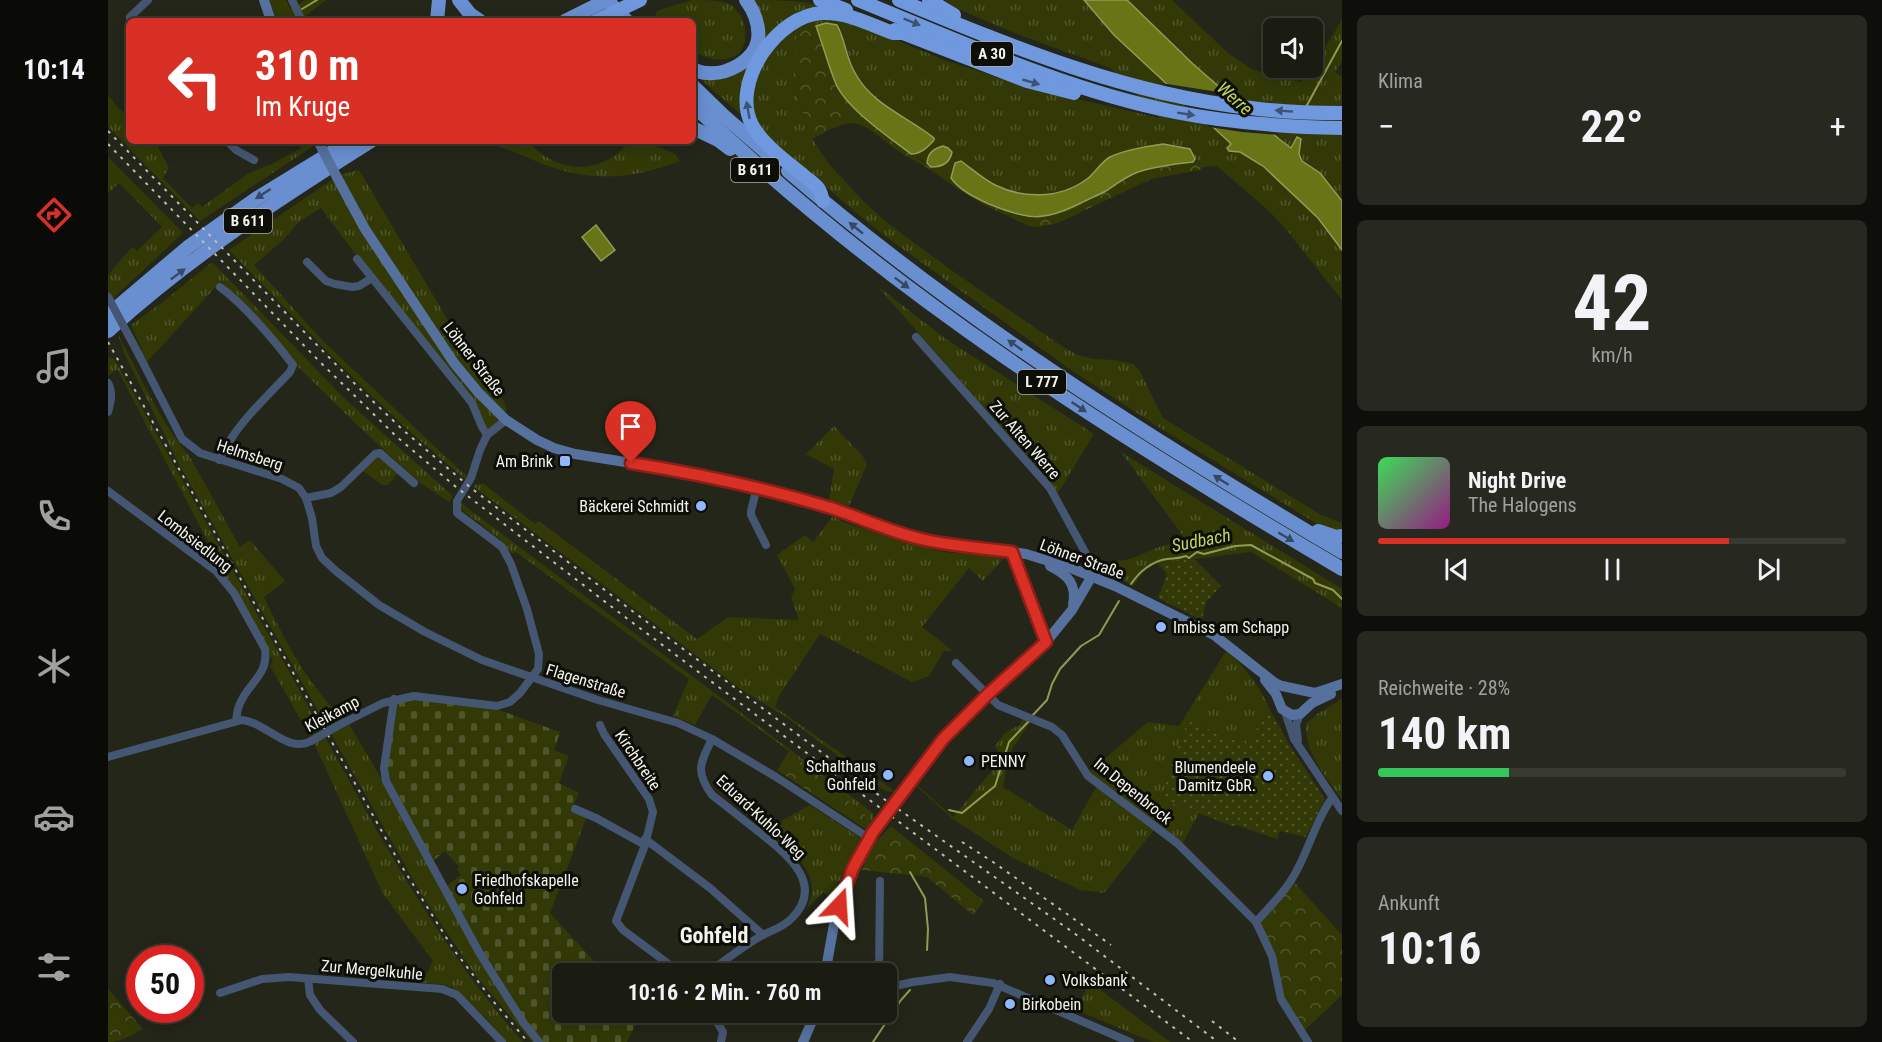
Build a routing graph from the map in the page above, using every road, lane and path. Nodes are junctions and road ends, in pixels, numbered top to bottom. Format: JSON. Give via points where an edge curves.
{"nodes":[{"id":1,"x":148,"y":0,"type":"edge"},
{"id":2,"x":264,"y":0,"type":"edge"},
{"id":3,"x":292,"y":0,"type":"edge"},
{"id":4,"x":439,"y":0,"type":"edge"},
{"id":5,"x":459,"y":0,"type":"edge"},
{"id":6,"x":591,"y":0,"type":"edge"},
{"id":7,"x":607,"y":0,"type":"edge"},
{"id":8,"x":640,"y":0,"type":"edge"},
{"id":9,"x":746,"y":0,"type":"edge"},
{"id":10,"x":820,"y":0,"type":"edge"},
{"id":11,"x":858,"y":0,"type":"edge"},
{"id":12,"x":899,"y":0,"type":"edge"},
{"id":13,"x":928,"y":0,"type":"edge"},
{"id":14,"x":130,"y":18,"type":"edge"},
{"id":15,"x":269,"y":18,"type":"edge"},
{"id":16,"x":301,"y":18,"type":"edge"},
{"id":17,"x":437,"y":18,"type":"edge"},
{"id":18,"x":476,"y":18,"type":"edge"},
{"id":19,"x":571,"y":18,"type":"edge"},
{"id":20,"x":602,"y":18,"type":"edge"},
{"id":21,"x":607,"y":18,"type":"edge"},
{"id":22,"x":624,"y":18,"type":"edge"},
{"id":23,"x":902,"y":33,"type":"junction"},
{"id":24,"x":1040,"y":56,"type":"junction"},
{"id":25,"x":696,"y":70,"type":"edge"},
{"id":26,"x":696,"y":89,"type":"edge"},
{"id":27,"x":1129,"y":101,"type":"junction"},
{"id":28,"x":696,"y":108,"type":"edge"},
{"id":29,"x":1342,"y":113,"type":"edge"},
{"id":30,"x":1342,"y":128,"type":"edge"},
{"id":31,"x":696,"y":129,"type":"edge"},
{"id":32,"x":230,"y":144,"type":"edge"},
{"id":33,"x":320,"y":144,"type":"edge"},
{"id":34,"x":331,"y":144,"type":"edge"},
{"id":35,"x":345,"y":144,"type":"edge"},
{"id":36,"x":366,"y":144,"type":"edge"},
{"id":37,"x":254,"y":160,"type":"dead end"},
{"id":38,"x":312,"y":163,"type":"junction"},
{"id":39,"x":823,"y":201,"type":"junction"},
{"id":40,"x":816,"y":215,"type":"junction"},
{"id":41,"x":357,"y":259,"type":"dead end"},
{"id":42,"x":307,"y":262,"type":"dead end"},
{"id":43,"x":372,"y":278,"type":"junction"},
{"id":44,"x":220,"y":287,"type":"dead end"},
{"id":45,"x":108,"y":297,"type":"edge"},
{"id":46,"x":108,"y":315,"type":"edge"},
{"id":47,"x":108,"y":331,"type":"edge"},
{"id":48,"x":916,"y":337,"type":"dead end"},
{"id":49,"x":108,"y":382,"type":"edge"},
{"id":50,"x":108,"y":412,"type":"edge"},
{"id":51,"x":506,"y":420,"type":"junction"},
{"id":52,"x":487,"y":435,"type":"junction"},
{"id":53,"x":219,"y":460,"type":"junction"},
{"id":54,"x":414,"y":483,"type":"dead end"},
{"id":55,"x":757,"y":487,"type":"junction"},
{"id":56,"x":108,"y":491,"type":"edge"},
{"id":57,"x":306,"y":498,"type":"junction"},
{"id":58,"x":1271,"y":510,"type":"junction"},
{"id":59,"x":1342,"y":536,"type":"edge"},
{"id":60,"x":766,"y":545,"type":"dead end"},
{"id":61,"x":1012,"y":552,"type":"junction"},
{"id":62,"x":1342,"y":552,"type":"edge"},
{"id":63,"x":1026,"y":554,"type":"junction"},
{"id":64,"x":1342,"y":569,"type":"edge"},
{"id":65,"x":1092,"y":576,"type":"junction"},
{"id":66,"x":1072,"y":610,"type":"junction"},
{"id":67,"x":1046,"y":642,"type":"junction"},
{"id":68,"x":1244,"y":658,"type":"junction"},
{"id":69,"x":956,"y":663,"type":"dead end"},
{"id":70,"x":531,"y":679,"type":"junction"},
{"id":71,"x":1342,"y":686,"type":"edge"},
{"id":72,"x":1296,"y":689,"type":"junction"},
{"id":73,"x":987,"y":695,"type":"junction"},
{"id":74,"x":394,"y":699,"type":"junction"},
{"id":75,"x":1282,"y":707,"type":"junction"},
{"id":76,"x":1302,"y":711,"type":"junction"},
{"id":77,"x":236,"y":720,"type":"junction"},
{"id":78,"x":600,"y":725,"type":"dead end"},
{"id":79,"x":712,"y":739,"type":"junction"},
{"id":80,"x":1300,"y":747,"type":"junction"},
{"id":81,"x":108,"y":757,"type":"edge"},
{"id":82,"x":1332,"y":798,"type":"junction"},
{"id":83,"x":575,"y":809,"type":"dead end"},
{"id":84,"x":1342,"y":811,"type":"edge"},
{"id":85,"x":869,"y":838,"type":"junction"},
{"id":86,"x":645,"y":842,"type":"junction"},
{"id":87,"x":880,"y":881,"type":"dead end"},
{"id":88,"x":1256,"y":922,"type":"junction"},
{"id":89,"x":763,"y":935,"type":"junction"},
{"id":90,"x":667,"y":963,"type":"edge"},
{"id":91,"x":722,"y":963,"type":"edge"},
{"id":92,"x":827,"y":963,"type":"edge"},
{"id":93,"x":879,"y":963,"type":"edge"},
{"id":94,"x":308,"y":979,"type":"junction"},
{"id":95,"x":1000,"y":984,"type":"junction"},
{"id":96,"x":897,"y":986,"type":"edge"},
{"id":97,"x":220,"y":993,"type":"dead end"},
{"id":98,"x":718,"y":1023,"type":"edge"},
{"id":99,"x":811,"y":1023,"type":"edge"},
{"id":100,"x":353,"y":1042,"type":"edge"},
{"id":101,"x":502,"y":1042,"type":"edge"},
{"id":102,"x":539,"y":1042,"type":"edge"},
{"id":103,"x":721,"y":1042,"type":"edge"},
{"id":104,"x":803,"y":1042,"type":"edge"},
{"id":105,"x":967,"y":1042,"type":"edge"},
{"id":106,"x":1130,"y":1042,"type":"edge"},
{"id":107,"x":1308,"y":1042,"type":"edge"}],
"edges":[{"from":1,"to":14,"type":"street"},
{"from":2,"to":15,"type":"main road"},
{"from":3,"to":16,"type":"street"},
{"from":4,"to":17,"type":"highway"},
{"from":5,"to":18,"type":"highway"},
{"from":6,"to":21,"type":"highway"},
{"from":7,"to":19,"type":"highway","bridge":true},
{"from":7,"to":22,"type":"highway"},
{"from":8,"to":20,"type":"highway","bridge":true},
{"from":9,"to":25,"type":"highway","via":[[757,23],[758,40],[752,52],[743,63],[728,71],[707,74]]},
{"from":10,"to":23,"type":"highway"},
{"from":11,"to":27,"type":"highway","number":"A 30","one_way":true,"via":[[1066,82]]},
{"from":12,"to":24,"type":"highway","number":"A 30"},
{"from":13,"to":24,"type":"highway"},
{"from":23,"to":27,"type":"highway","one_way":true,"via":[[1027,81],[1119,105]]},
{"from":39,"to":23,"type":"highway","one_way":true,"via":[[818,188],[755,129],[747,111],[749,80],[770,43],[808,15],[842,14]]},
{"from":29,"to":24,"type":"highway","number":"A 30","one_way":true,"via":[[1250,108],[1173,95]]},
{"from":26,"to":39,"type":"highway","number":"L 777"},
{"from":27,"to":30,"type":"highway","number":"A 30","one_way":true,"via":[[1244,123]]},
{"from":28,"to":40,"type":"highway","number":"L 777"},
{"from":31,"to":40,"type":"highway","number":"B 611","via":[[718,140],[796,205]]},
{"from":32,"to":37,"type":"street"},
{"from":33,"to":51,"type":"main road","name":"Löhner Straße","bridge":true,"via":[[383,256],[454,363]]},
{"from":34,"to":38,"type":"highway","number":"B 611"},
{"from":35,"to":38,"type":"highway","number":"B 611"},
{"from":47,"to":36,"type":"highway","number":"B 611","one_way":true,"via":[[252,218]]},
{"from":38,"to":46,"type":"highway","number":"B 611","one_way":true,"via":[[188,247]]},
{"from":58,"to":39,"type":"highway","number":"L 777","one_way":true,"via":[[1098,402],[966,310]]},
{"from":40,"to":64,"type":"highway","number":"L 777","one_way":true,"via":[[941,313],[1087,413]]},
{"from":41,"to":43,"type":"street"},
{"from":42,"to":43,"type":"street","via":[[326,281],[352,287]]},
{"from":43,"to":52,"type":"street","via":[[472,403]]},
{"from":44,"to":53,"type":"street","via":[[293,365],[237,428]]},
{"from":45,"to":53,"type":"street","name":"Helmsberg","bridge":true,"via":[[182,439],[200,453]]},
{"from":48,"to":65,"type":"street","name":"Zur Alten Werre","via":[[1050,488],[1085,552]]},
{"from":49,"to":50,"type":"street"},
{"from":51,"to":52,"type":"street","name":"Flagenstraße"},
{"from":51,"to":55,"type":"main road","name":"Löhner Straße","via":[[537,440],[575,454]]},
{"from":52,"to":70,"type":"street","name":"Flagenstraße","via":[[471,478],[457,501],[457,513],[502,547],[510,564],[539,654]]},
{"from":53,"to":57,"type":"street","name":"Helmsberg","via":[[282,479],[299,488]]},
{"from":54,"to":57,"type":"street","via":[[380,453],[341,487]]},
{"from":55,"to":60,"type":"street","via":[[751,515]]},
{"from":55,"to":61,"type":"main road","name":"Löhner Straße","via":[[918,538]]},
{"from":56,"to":77,"type":"street","name":"Lombsiedlung","via":[[216,571],[234,593],[265,649],[266,658],[263,670],[238,708]]},
{"from":57,"to":70,"type":"street","via":[[316,546],[336,572],[379,605],[425,632]]},
{"from":58,"to":59,"type":"highway","number":"L 777","via":[[1291,515],[1323,534]]},
{"from":58,"to":62,"type":"highway","number":"L 777"},
{"from":61,"to":63,"type":"main road","name":"Löhner Straße"},
{"from":61,"to":67,"type":"street"},
{"from":63,"to":65,"type":"main road","name":"Löhner Straße"},
{"from":63,"to":66,"type":"main road","via":[[1068,578],[1074,590]]},
{"from":65,"to":66,"type":"main road"},
{"from":65,"to":68,"type":"main road","name":"Löhner Straße","via":[[1214,635]]},
{"from":66,"to":67,"type":"main road"},
{"from":67,"to":73,"type":"main road"},
{"from":68,"to":72,"type":"main road","name":"Löhner Straße","via":[[1275,683]]},
{"from":68,"to":75,"type":"main road","name":"Löhner Straße","via":[[1272,687]]},
{"from":69,"to":73,"type":"street","name":"Im Depenbrock"},
{"from":70,"to":74,"type":"street","name":"Kleikamp","via":[[510,702],[498,706],[414,696]]},
{"from":70,"to":79,"type":"street","name":"Flagenstraße","via":[[678,723]]},
{"from":71,"to":72,"type":"main road","via":[[1315,693]]},
{"from":71,"to":76,"type":"main road"},
{"from":72,"to":75,"type":"main road","via":[[1284,692]]},
{"from":72,"to":76,"type":"main road","via":[[1306,697]]},
{"from":73,"to":85,"type":"main road","via":[[943,739]]},
{"from":73,"to":88,"type":"street","name":"Im Depenbrock","via":[[998,705],[1062,735],[1088,776],[1177,843]]},
{"from":74,"to":77,"type":"street","name":"Kleikamp","bridge":true,"via":[[304,744],[291,744],[250,721]]},
{"from":74,"to":102,"type":"street","via":[[384,768],[386,781],[480,954]]},
{"from":75,"to":76,"type":"main road","via":[[1292,715]]},
{"from":75,"to":80,"type":"street","name":"Löhner Straße"},
{"from":76,"to":80,"type":"street","name":"Löhner Straße","via":[[1296,725]]},
{"from":77,"to":81,"type":"street"},
{"from":78,"to":86,"type":"street","name":"Kirchbreite","via":[[649,799],[653,812]]},
{"from":79,"to":85,"type":"street","name":"Flagenstraße"},
{"from":79,"to":89,"type":"street","name":"Eduard-Kuhlo-Weg","via":[[700,763],[704,783],[712,795],[789,856],[800,871],[805,888],[804,899],[791,919]]},
{"from":80,"to":82,"type":"street","name":"Löhner Straße"},
{"from":82,"to":84,"type":"street","name":"Löhner Straße"},
{"from":82,"to":88,"type":"street","via":[[1323,808],[1298,869]]},
{"from":83,"to":86,"type":"street"},
{"from":85,"to":92,"type":"main road","via":[[843,892]]},
{"from":86,"to":89,"type":"street","via":[[710,888]]},
{"from":86,"to":90,"type":"street","name":"Kirchbreite","via":[[616,921]]},
{"from":87,"to":93,"type":"street"},
{"from":88,"to":107,"type":"street","name":"Im Depenbrock","via":[[1272,956],[1281,999]]},
{"from":89,"to":91,"type":"street","name":"Eduard-Kuhlo-Weg"},
{"from":94,"to":97,"type":"street","name":"Zur Mergelkuhle","via":[[289,976],[262,980]]},
{"from":94,"to":100,"type":"street","via":[[310,995],[320,1010]]},
{"from":94,"to":101,"type":"street","name":"Zur Mergelkuhle","via":[[442,989],[457,995]]},
{"from":95,"to":96,"type":"street","via":[[950,977]]},
{"from":95,"to":105,"type":"street"},
{"from":95,"to":106,"type":"street"},
{"from":98,"to":103,"type":"street","via":[[723,1032]]},
{"from":99,"to":104,"type":"main road"}]}
